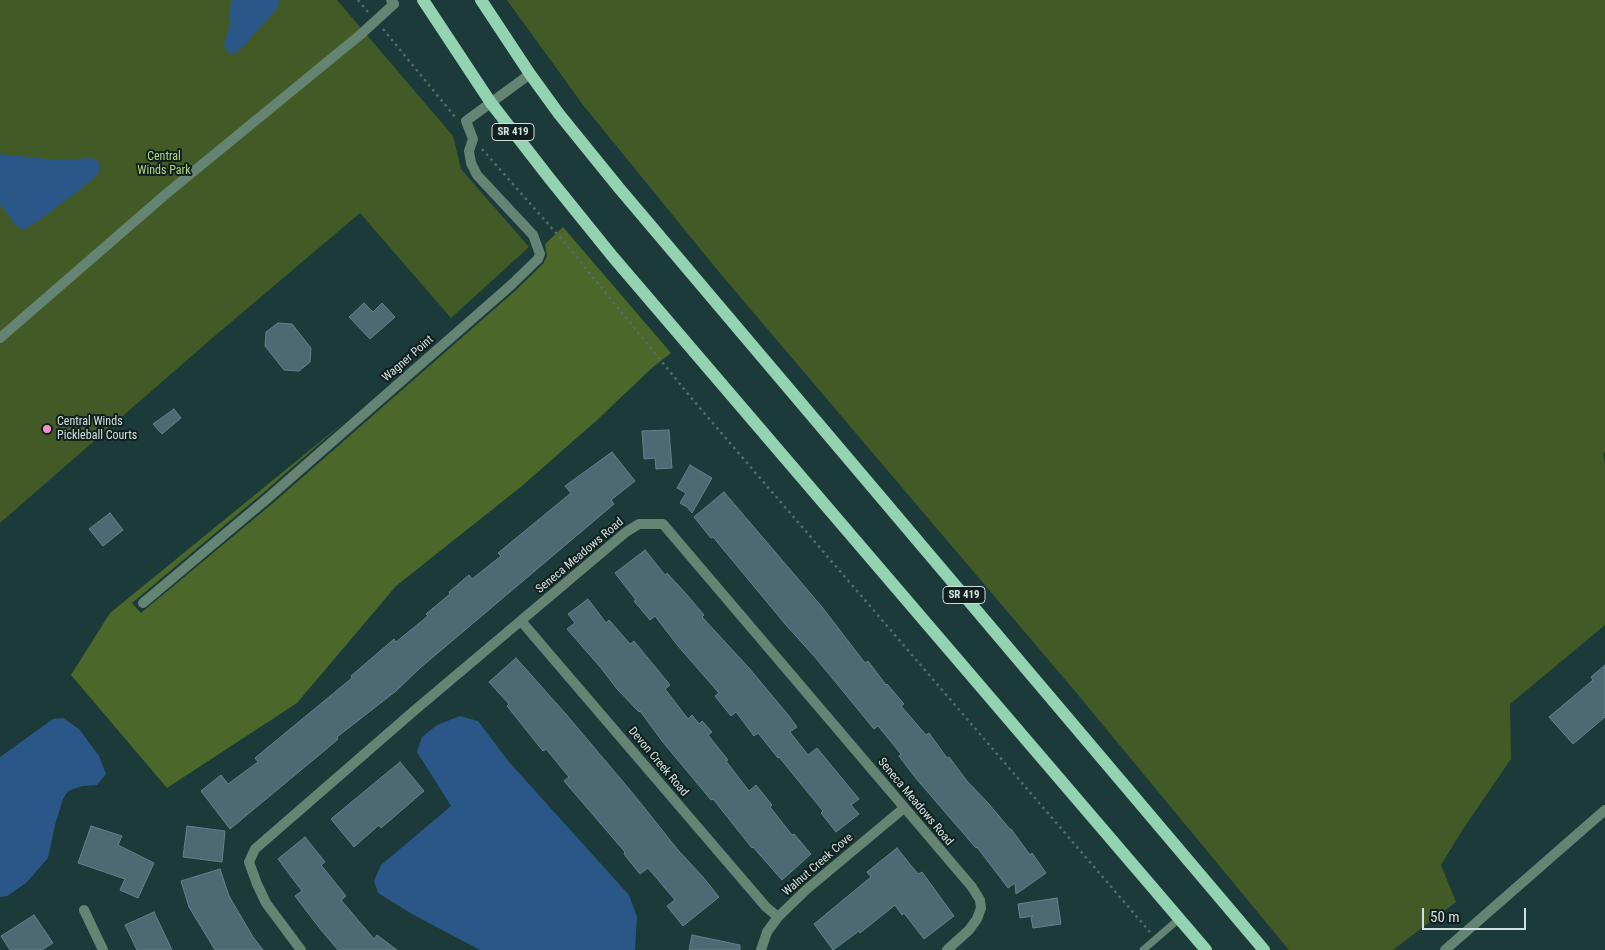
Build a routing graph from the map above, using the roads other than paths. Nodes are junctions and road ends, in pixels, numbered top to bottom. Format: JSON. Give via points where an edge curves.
{"nodes":[{"id":1,"x":423,"y":0,"type":"edge"},
{"id":2,"x":481,"y":0,"type":"edge"},
{"id":3,"x":393,"y":2,"type":"edge"},
{"id":4,"x":530,"y":74,"type":"junction"},
{"id":5,"x":491,"y":103,"type":"junction"},
{"id":6,"x":0,"y":338,"type":"edge"},
{"id":7,"x":143,"y":603,"type":"dead end"},
{"id":8,"x":522,"y":621,"type":"junction"},
{"id":9,"x":904,"y":808,"type":"junction"},
{"id":10,"x":1605,"y":810,"type":"edge"},
{"id":11,"x":84,"y":910,"type":"dead end"},
{"id":12,"x":778,"y":917,"type":"junction"},
{"id":13,"x":1179,"y":918,"type":"junction"},
{"id":14,"x":103,"y":950,"type":"edge"},
{"id":15,"x":301,"y":950,"type":"edge"},
{"id":16,"x":761,"y":950,"type":"edge"},
{"id":17,"x":947,"y":950,"type":"edge"},
{"id":18,"x":1143,"y":950,"type":"edge"},
{"id":19,"x":1206,"y":950,"type":"edge"},
{"id":20,"x":1264,"y":950,"type":"edge"},
{"id":21,"x":1445,"y":950,"type":"edge"}],
"edges":[{"from":1,"to":5,"type":"main road","number":"SR 419"},
{"from":2,"to":4,"type":"main road","number":"SR 419"},
{"from":3,"to":6,"type":"street","via":[[360,35],[166,194]]},
{"from":4,"to":5,"type":"street"},
{"from":4,"to":20,"type":"main road","number":"SR 419","via":[[663,240]]},
{"from":5,"to":7,"type":"street","name":"Wagner Point","via":[[466,121],[473,139],[469,151],[471,163],[477,175],[533,234],[540,254],[538,259],[268,498]]},
{"from":5,"to":13,"type":"main road","number":"SR 419","via":[[620,265]]},
{"from":8,"to":9,"type":"street","name":"Seneca Meadows Road","via":[[626,532],[639,524],[663,524]]},
{"from":8,"to":12,"type":"street","name":"Devon Creek Road","via":[[766,907]]},
{"from":8,"to":15,"type":"street","name":"Seneca Meadows Road","via":[[255,849],[249,862],[257,884],[266,903]]},
{"from":9,"to":12,"type":"street","name":"Walnut Creek Cove"},
{"from":9,"to":17,"type":"street","name":"Seneca Meadows Road","via":[[980,900],[977,919]]},
{"from":10,"to":21,"type":"street"},
{"from":11,"to":14,"type":"street"},
{"from":12,"to":16,"type":"street","name":"Walnut Creek Cove","via":[[767,932]]},
{"from":13,"to":18,"type":"lane"},
{"from":13,"to":19,"type":"main road","number":"SR 419"}]}
